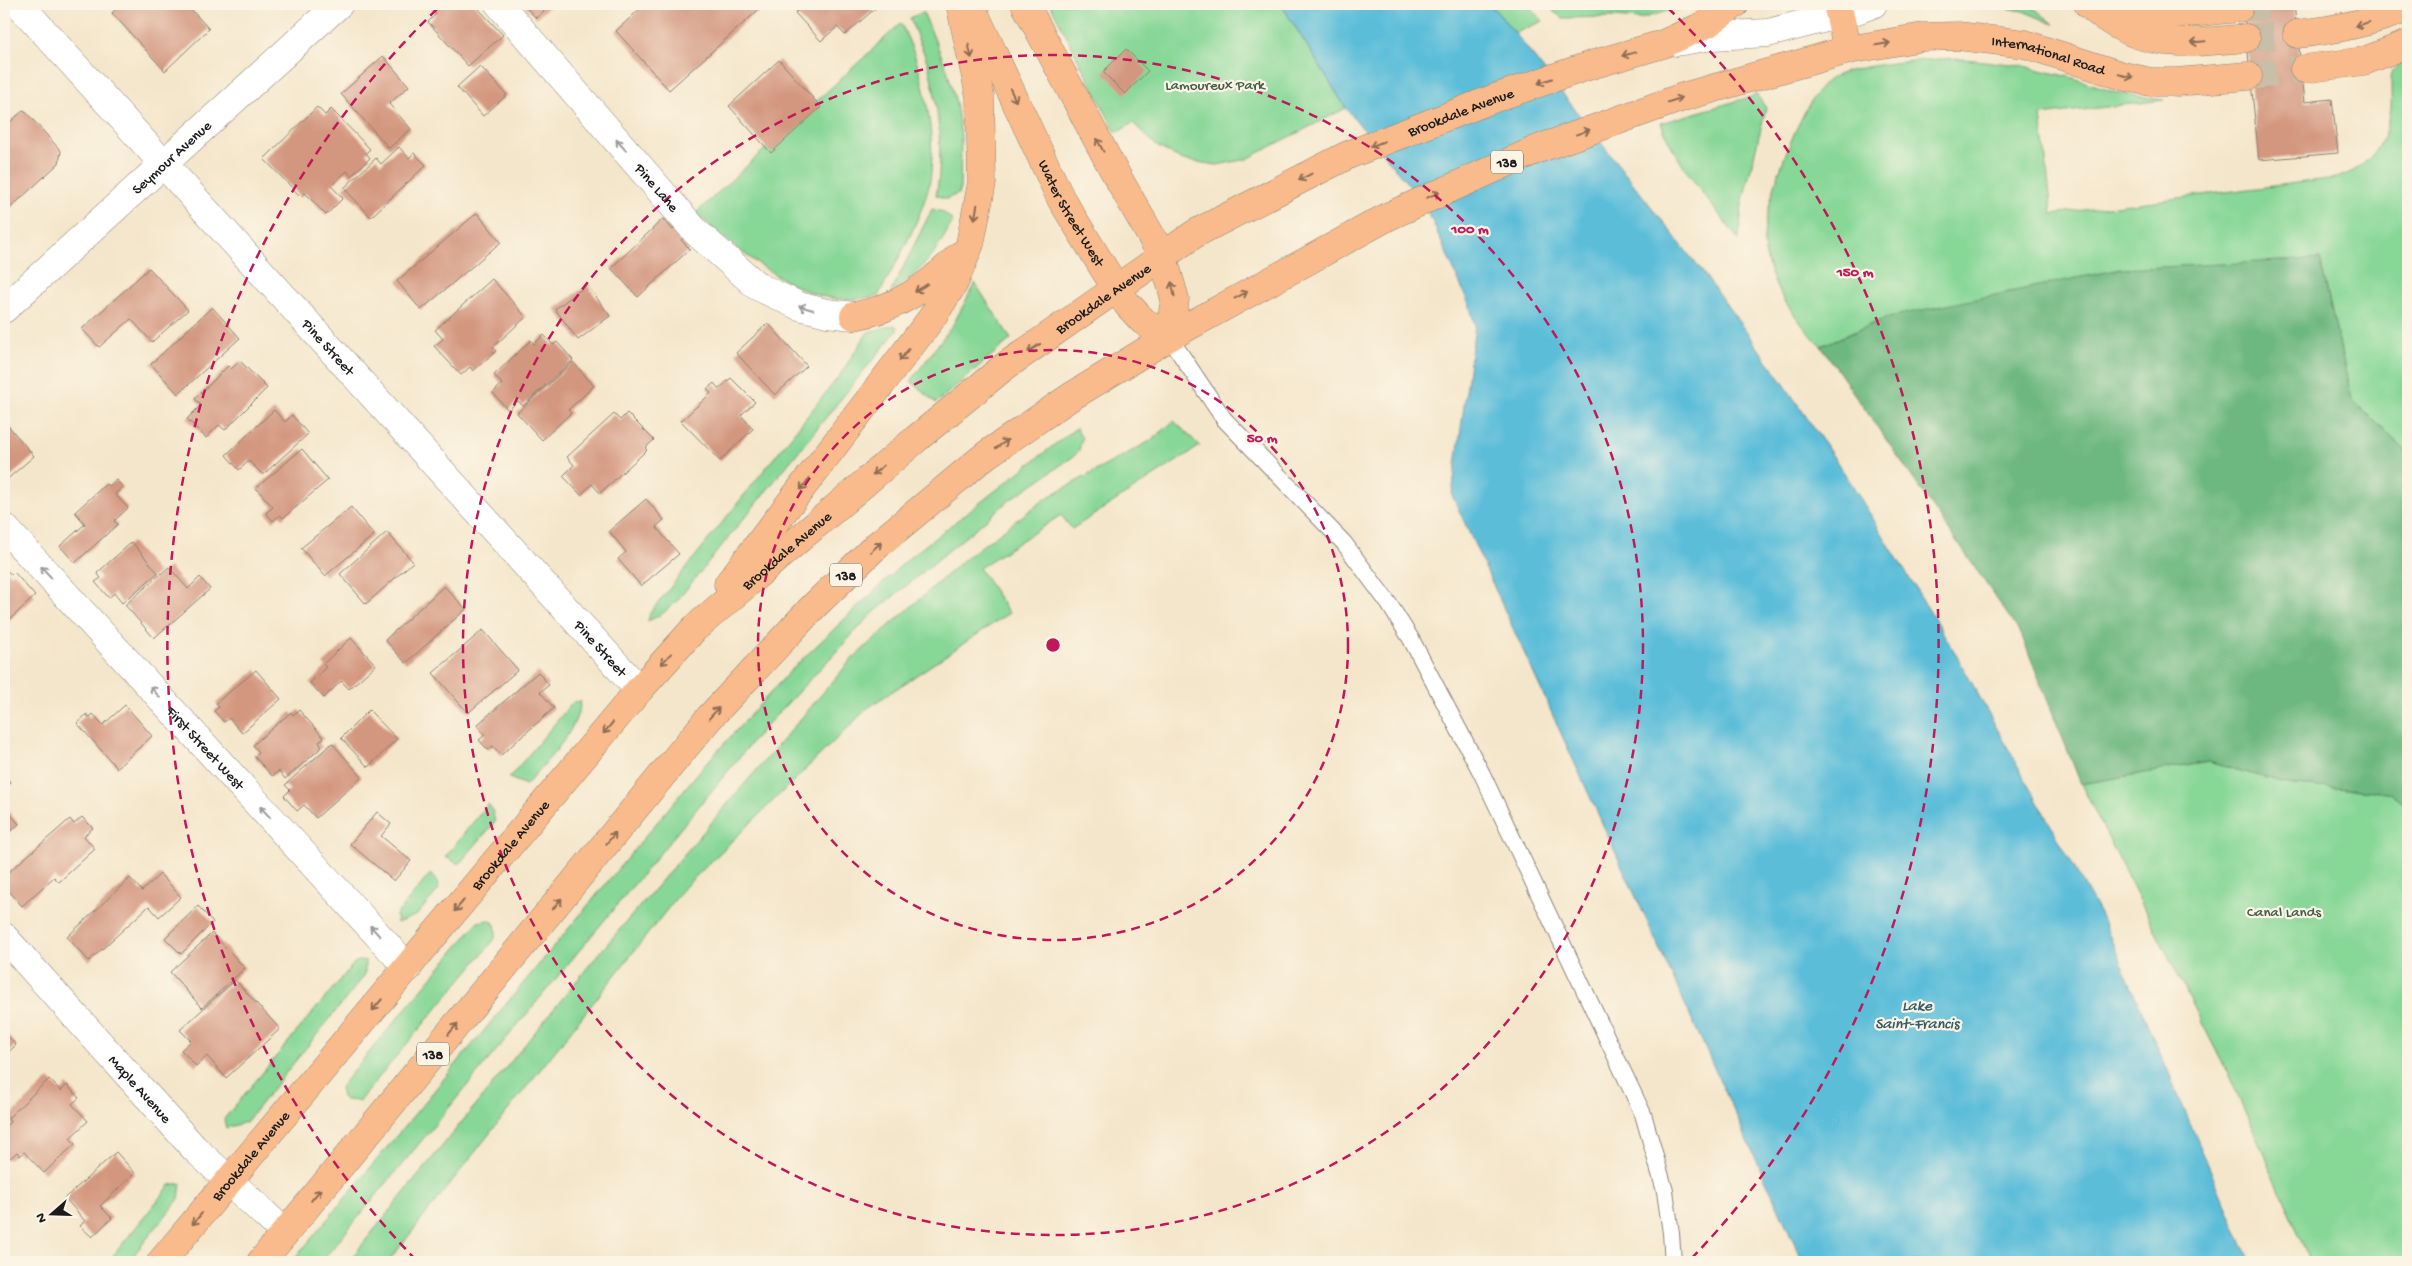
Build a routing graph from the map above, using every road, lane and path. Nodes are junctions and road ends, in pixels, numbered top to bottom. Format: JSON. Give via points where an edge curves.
{"nodes":[{"id":1,"x":19,"y":4,"type":"edge"},
{"id":2,"x":339,"y":4,"type":"edge"},
{"id":3,"x":498,"y":4,"type":"edge"},
{"id":4,"x":960,"y":4,"type":"edge"},
{"id":5,"x":969,"y":4,"type":"edge"},
{"id":6,"x":1025,"y":4,"type":"edge"},
{"id":7,"x":1735,"y":4,"type":"edge"},
{"id":8,"x":1873,"y":4,"type":"edge"},
{"id":9,"x":2088,"y":4,"type":"edge"},
{"id":10,"x":2096,"y":4,"type":"edge"},
{"id":11,"x":2240,"y":8,"type":"tunnel mouth"},
{"id":12,"x":2408,"y":8,"type":"edge"},
{"id":13,"x":1838,"y":9,"type":"edge"},
{"id":14,"x":2297,"y":34,"type":"tunnel mouth"},
{"id":15,"x":2246,"y":38,"type":"tunnel mouth"},
{"id":16,"x":1663,"y":44,"type":"junction"},
{"id":17,"x":2408,"y":44,"type":"edge"},
{"id":18,"x":1848,"y":50,"type":"junction"},
{"id":19,"x":2304,"y":69,"type":"tunnel mouth"},
{"id":20,"x":2248,"y":76,"type":"tunnel mouth"},
{"id":21,"x":164,"y":164,"type":"junction"},
{"id":22,"x":970,"y":244,"type":"junction"},
{"id":23,"x":1163,"y":257,"type":"junction"},
{"id":24,"x":1117,"y":290,"type":"junction"},
{"id":25,"x":4,"y":309,"type":"edge"},
{"id":26,"x":854,"y":316,"type":"joint"},
{"id":27,"x":1169,"y":337,"type":"junction"},
{"id":28,"x":4,"y":527,"type":"edge"},
{"id":29,"x":694,"y":629,"type":"junction"},
{"id":30,"x":639,"y":690,"type":"junction"},
{"id":31,"x":4,"y":937,"type":"edge"},
{"id":32,"x":408,"y":968,"type":"junction"},
{"id":33,"x":228,"y":1181,"type":"junction"},
{"id":34,"x":285,"y":1233,"type":"junction"},
{"id":35,"x":161,"y":1262,"type":"edge"},
{"id":36,"x":261,"y":1262,"type":"edge"},
{"id":37,"x":1673,"y":1262,"type":"edge"}],
"edges":[{"from":1,"to":21,"type":"street","name":"Pine Street"},
{"from":2,"to":21,"type":"street","name":"Seymour Avenue"},
{"from":26,"to":3,"type":"street","name":"Pine Lane","one_way":true,"via":[[799,306],[757,286],[696,232]]},
{"from":4,"to":22,"type":"main road","one_way":true,"via":[[980,96],[982,183]]},
{"from":5,"to":24,"type":"main road","name":"Water Street West","one_way":true,"via":[[1061,199]]},
{"from":23,"to":6,"type":"main road","one_way":true},
{"from":7,"to":16,"type":"main road","via":[[1707,24]]},
{"from":8,"to":13,"type":"street"},
{"from":15,"to":9,"type":"main road","one_way":true,"via":[[2163,42],[2106,20]]},
{"from":10,"to":11,"type":"main road","via":[[2134,15]]},
{"from":12,"to":14,"type":"main road","one_way":true,"via":[[2345,28]]},
{"from":13,"to":16,"type":"street","via":[[1768,33],[1713,36]]},
{"from":13,"to":18,"type":"main road"},
{"from":16,"to":23,"type":"main road","name":"Brookdale Avenue","one_way":true,"via":[[1496,98],[1348,155],[1196,233]]},
{"from":17,"to":19,"type":"main road","via":[[2364,61]]},
{"from":18,"to":20,"type":"main road","name":"International Road","one_way":true,"via":[[1923,37],[1958,36],[2025,44],[2151,82]]},
{"from":27,"to":18,"type":"main road","name":"International Road","number":"138","one_way":true,"via":[[1389,216],[1538,149],[1629,115]]},
{"from":21,"to":25,"type":"street","name":"Seymour Avenue"},
{"from":21,"to":30,"type":"street","name":"Pine Street"},
{"from":22,"to":26,"type":"main road","one_way":true,"via":[[936,279],[911,295],[876,312]]},
{"from":22,"to":29,"type":"main road","one_way":true,"via":[[954,283],[931,319]]},
{"from":23,"to":24,"type":"main road","name":"Brookdale Avenue"},
{"from":27,"to":23,"type":"main road","one_way":true,"via":[[1175,299]]},
{"from":24,"to":27,"type":"main road","name":"Water Street West","via":[[1144,321]]},
{"from":24,"to":29,"type":"main road","name":"Brookdale Avenue","one_way":true,"via":[[1004,367]]},
{"from":34,"to":27,"type":"main road","number":"138","one_way":true,"via":[[710,717],[814,606],[875,547],[986,455],[1069,398]]},
{"from":27,"to":37,"type":"lane","via":[[1224,419],[1344,543],[1411,639],[1482,774],[1643,1114],[1664,1191],[1672,1233]]},
{"from":32,"to":28,"type":"street","name":"First Street West","one_way":true},
{"from":29,"to":30,"type":"main road","name":"Brookdale Avenue","one_way":true},
{"from":30,"to":32,"type":"main road","name":"Brookdale Avenue","one_way":true},
{"from":31,"to":33,"type":"street","name":"Maple Avenue","via":[[194,1148]]},
{"from":32,"to":33,"type":"main road","name":"Brookdale Avenue","one_way":true},
{"from":33,"to":34,"type":"street","name":"Maple Avenue"},
{"from":33,"to":35,"type":"main road","name":"Brookdale Avenue","one_way":true},
{"from":34,"to":36,"type":"main road","number":"138"}]}
